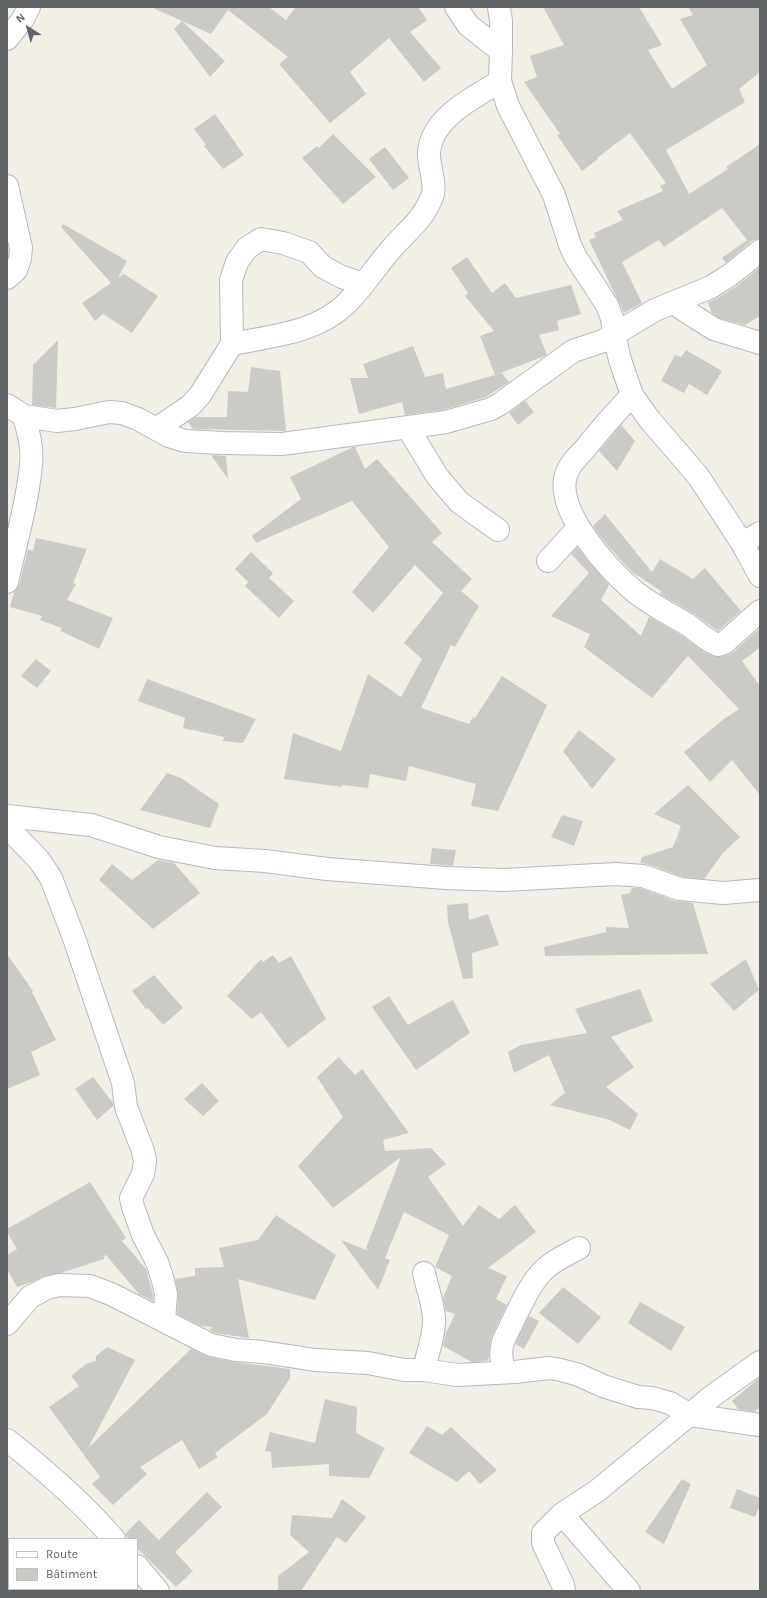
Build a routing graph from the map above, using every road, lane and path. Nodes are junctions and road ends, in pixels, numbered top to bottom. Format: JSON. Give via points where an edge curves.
{"nodes":[{"id":1,"x":29,"y":7,"type":"edge"},
{"id":2,"x":456,"y":7,"type":"edge"},
{"id":3,"x":499,"y":7,"type":"edge"},
{"id":4,"x":7,"y":39,"type":"edge"},
{"id":5,"x":501,"y":51,"type":"junction"},
{"id":6,"x":500,"y":81,"type":"junction"},
{"id":7,"x":7,"y":186,"type":"edge"},
{"id":8,"x":760,"y":251,"type":"edge"},
{"id":9,"x":7,"y":278,"type":"edge"},
{"id":10,"x":363,"y":284,"type":"junction"},
{"id":11,"x":673,"y":303,"type":"junction"},
{"id":12,"x":614,"y":334,"type":"junction"},
{"id":13,"x":760,"y":343,"type":"edge"},
{"id":14,"x":232,"y":344,"type":"junction"},
{"id":15,"x":632,"y":395,"type":"junction"},
{"id":16,"x":16,"y":410,"type":"edge"},
{"id":17,"x":408,"y":428,"type":"junction"},
{"id":18,"x":156,"y":429,"type":"junction"},
{"id":19,"x":578,"y":528,"type":"junction"},
{"id":20,"x":498,"y":530,"type":"dead end"},
{"id":21,"x":751,"y":538,"type":"edge"},
{"id":22,"x":548,"y":561,"type":"dead end"},
{"id":23,"x":760,"y":576,"type":"edge"},
{"id":24,"x":7,"y":582,"type":"edge"},
{"id":25,"x":760,"y":611,"type":"edge"},
{"id":26,"x":7,"y":816,"type":"edge"},
{"id":27,"x":7,"y":827,"type":"edge"},
{"id":28,"x":760,"y":890,"type":"edge"},
{"id":29,"x":579,"y":1248,"type":"dead end"},
{"id":30,"x":424,"y":1273,"type":"dead end"},
{"id":31,"x":164,"y":1321,"type":"junction"},
{"id":32,"x":7,"y":1324,"type":"edge"},
{"id":33,"x":760,"y":1362,"type":"edge"},
{"id":34,"x":424,"y":1370,"type":"junction"},
{"id":35,"x":505,"y":1372,"type":"junction"},
{"id":36,"x":690,"y":1415,"type":"junction"},
{"id":37,"x":760,"y":1425,"type":"edge"},
{"id":38,"x":7,"y":1440,"type":"edge"},
{"id":39,"x":562,"y":1514,"type":"junction"},
{"id":40,"x":113,"y":1538,"type":"edge"},
{"id":41,"x":138,"y":1567,"type":"edge"},
{"id":42,"x":158,"y":1591,"type":"edge"},
{"id":43,"x":564,"y":1591,"type":"edge"},
{"id":44,"x":629,"y":1591,"type":"edge"}],
"edges":[{"from":1,"to":4,"type":"street"},
{"from":2,"to":5,"type":"street","via":[[468,26]]},
{"from":3,"to":5,"type":"street"},
{"from":5,"to":6,"type":"street"},
{"from":6,"to":10,"type":"street","via":[[452,112],[439,126],[429,152],[433,192],[428,205],[421,218]]},
{"from":6,"to":12,"type":"street","via":[[508,106],[554,195],[570,246],[607,305]]},
{"from":7,"to":9,"type":"street","via":[[21,248],[16,270]]},
{"from":8,"to":11,"type":"street","via":[[711,287]]},
{"from":10,"to":14,"type":"street","via":[[347,304],[324,320],[300,331]]},
{"from":10,"to":14,"type":"street","via":[[324,268],[309,252],[261,239],[247,248],[237,262],[232,280]]},
{"from":11,"to":12,"type":"street","via":[[655,310]]},
{"from":11,"to":13,"type":"street","via":[[714,330]]},
{"from":12,"to":15,"type":"street"},
{"from":12,"to":17,"type":"street","via":[[603,341],[573,351],[510,398],[491,408],[446,422]]},
{"from":14,"to":18,"type":"street","via":[[195,400]]},
{"from":15,"to":19,"type":"street","via":[[566,474],[566,497]]},
{"from":15,"to":21,"type":"street","via":[[648,419]]},
{"from":16,"to":18,"type":"street","via":[[57,421],[109,412],[138,419]]},
{"from":16,"to":24,"type":"street","via":[[30,443],[32,464]]},
{"from":17,"to":18,"type":"street","via":[[282,444],[184,441]]},
{"from":17,"to":20,"type":"street","via":[[437,476],[459,502]]},
{"from":19,"to":22,"type":"street"},
{"from":19,"to":25,"type":"street","via":[[634,590],[712,643],[724,643]]},
{"from":21,"to":23,"type":"street"},
{"from":26,"to":28,"type":"street","via":[[91,825],[160,847],[215,858],[446,878],[504,880],[643,876],[680,889],[723,893]]},
{"from":27,"to":31,"type":"street","via":[[39,860],[51,878],[123,1083],[128,1112],[144,1150],[145,1161],[143,1174],[131,1198],[143,1235],[162,1277],[166,1294]]},
{"from":29,"to":35,"type":"street","via":[[547,1268],[529,1291],[503,1341],[501,1355]]},
{"from":30,"to":34,"type":"street","via":[[434,1318],[432,1340]]},
{"from":31,"to":32,"type":"street","via":[[90,1286],[59,1285],[30,1297]]},
{"from":31,"to":34,"type":"street","via":[[211,1345],[223,1348],[404,1370]]},
{"from":33,"to":36,"type":"street"},
{"from":34,"to":35,"type":"street","via":[[457,1375]]},
{"from":35,"to":36,"type":"street","via":[[549,1368],[561,1370],[638,1397],[652,1398],[670,1404]]},
{"from":36,"to":37,"type":"street"},
{"from":36,"to":39,"type":"street","via":[[597,1491]]},
{"from":38,"to":40,"type":"street","via":[[63,1488]]},
{"from":39,"to":43,"type":"street","via":[[543,1533],[543,1543]]},
{"from":39,"to":44,"type":"street"},
{"from":41,"to":42,"type":"street"}]}
